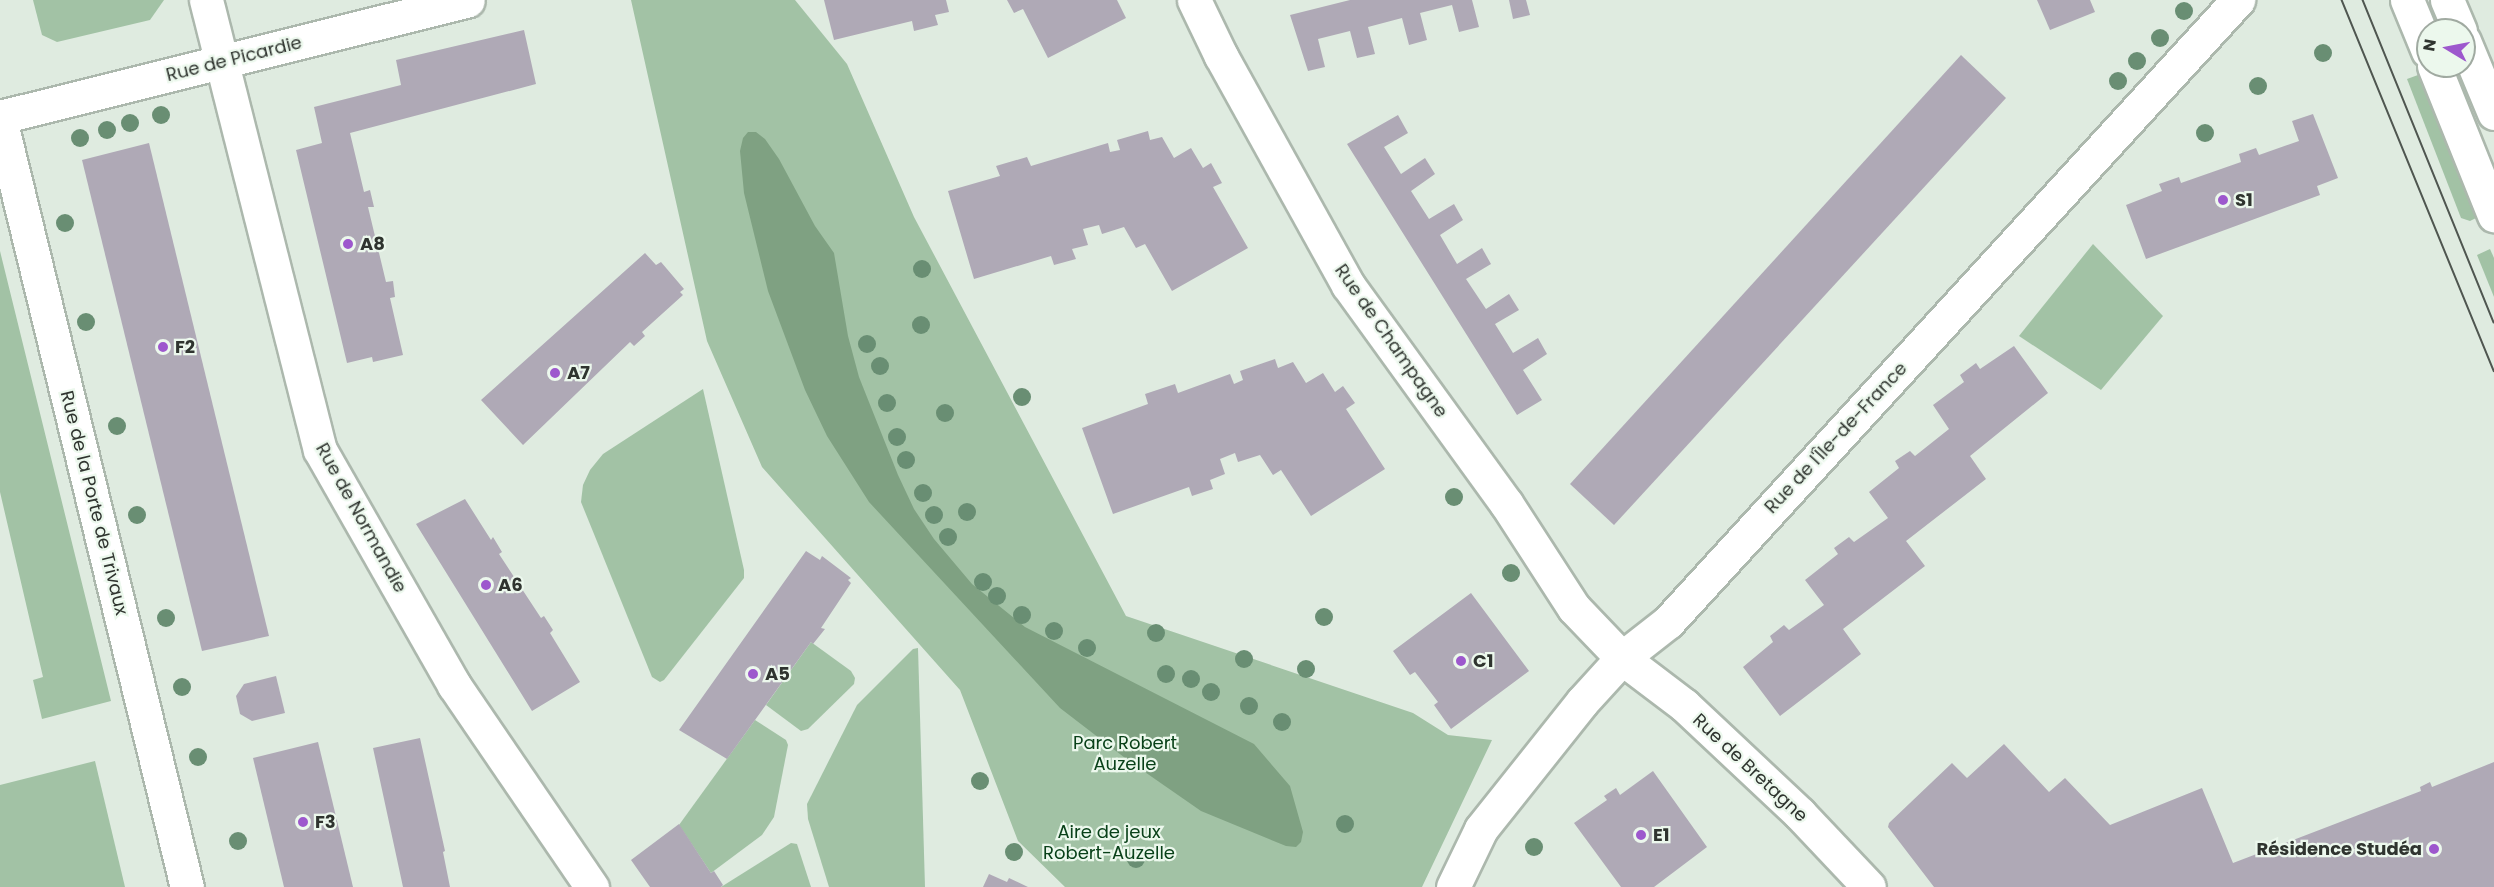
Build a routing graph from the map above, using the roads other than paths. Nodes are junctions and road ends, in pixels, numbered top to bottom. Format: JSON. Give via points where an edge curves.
{"nodes":[{"id":1,"x":206,"y":0,"type":"edge"},
{"id":2,"x":468,"y":0,"type":"edge"},
{"id":3,"x":1194,"y":0,"type":"edge"},
{"id":4,"x":2238,"y":0,"type":"edge"},
{"id":5,"x":2408,"y":0,"type":"edge"},
{"id":6,"x":2447,"y":0,"type":"edge"},
{"id":7,"x":2455,"y":18,"type":"edge"},
{"id":8,"x":2416,"y":20,"type":"edge"},
{"id":9,"x":223,"y":62,"type":"junction"},
{"id":10,"x":2476,"y":70,"type":"edge"},
{"id":11,"x":2439,"y":78,"type":"edge"},
{"id":12,"x":2494,"y":113,"type":"edge"},
{"id":13,"x":0,"y":118,"type":"edge"},
{"id":14,"x":2494,"y":214,"type":"edge"},
{"id":15,"x":1622,"y":658,"type":"junction"},
{"id":16,"x":186,"y":887,"type":"edge"},
{"id":17,"x":592,"y":887,"type":"edge"},
{"id":18,"x":1453,"y":887,"type":"edge"},
{"id":19,"x":1869,"y":887,"type":"edge"}],
"edges":[{"from":1,"to":9,"type":"street","name":"Rue de Normandie"},
{"from":2,"to":9,"type":"street","name":"Rue de Picardie"},
{"from":3,"to":15,"type":"street","name":"Rue de Champagne","via":[[1348,285],[1506,503],[1574,608]]},
{"from":4,"to":15,"type":"street","name":"Rue de l'Île-de-France","via":[[1668,622]]},
{"from":5,"to":8,"type":"street"},
{"from":6,"to":7,"type":"street"},
{"from":9,"to":13,"type":"street","name":"Rue de Picardie"},
{"from":9,"to":17,"type":"street","name":"Rue de Normandie","via":[[320,450],[454,685]]},
{"from":10,"to":12,"type":"street"},
{"from":11,"to":14,"type":"street"},
{"from":13,"to":16,"type":"street","name":"Rue de la Porte de Trivaux"},
{"from":15,"to":18,"type":"street","name":"Rue de l'Île-de-France","via":[[1582,702],[1481,830]]},
{"from":15,"to":19,"type":"street","name":"Rue de Bretagne","via":[[1700,720],[1800,814]]}]}
